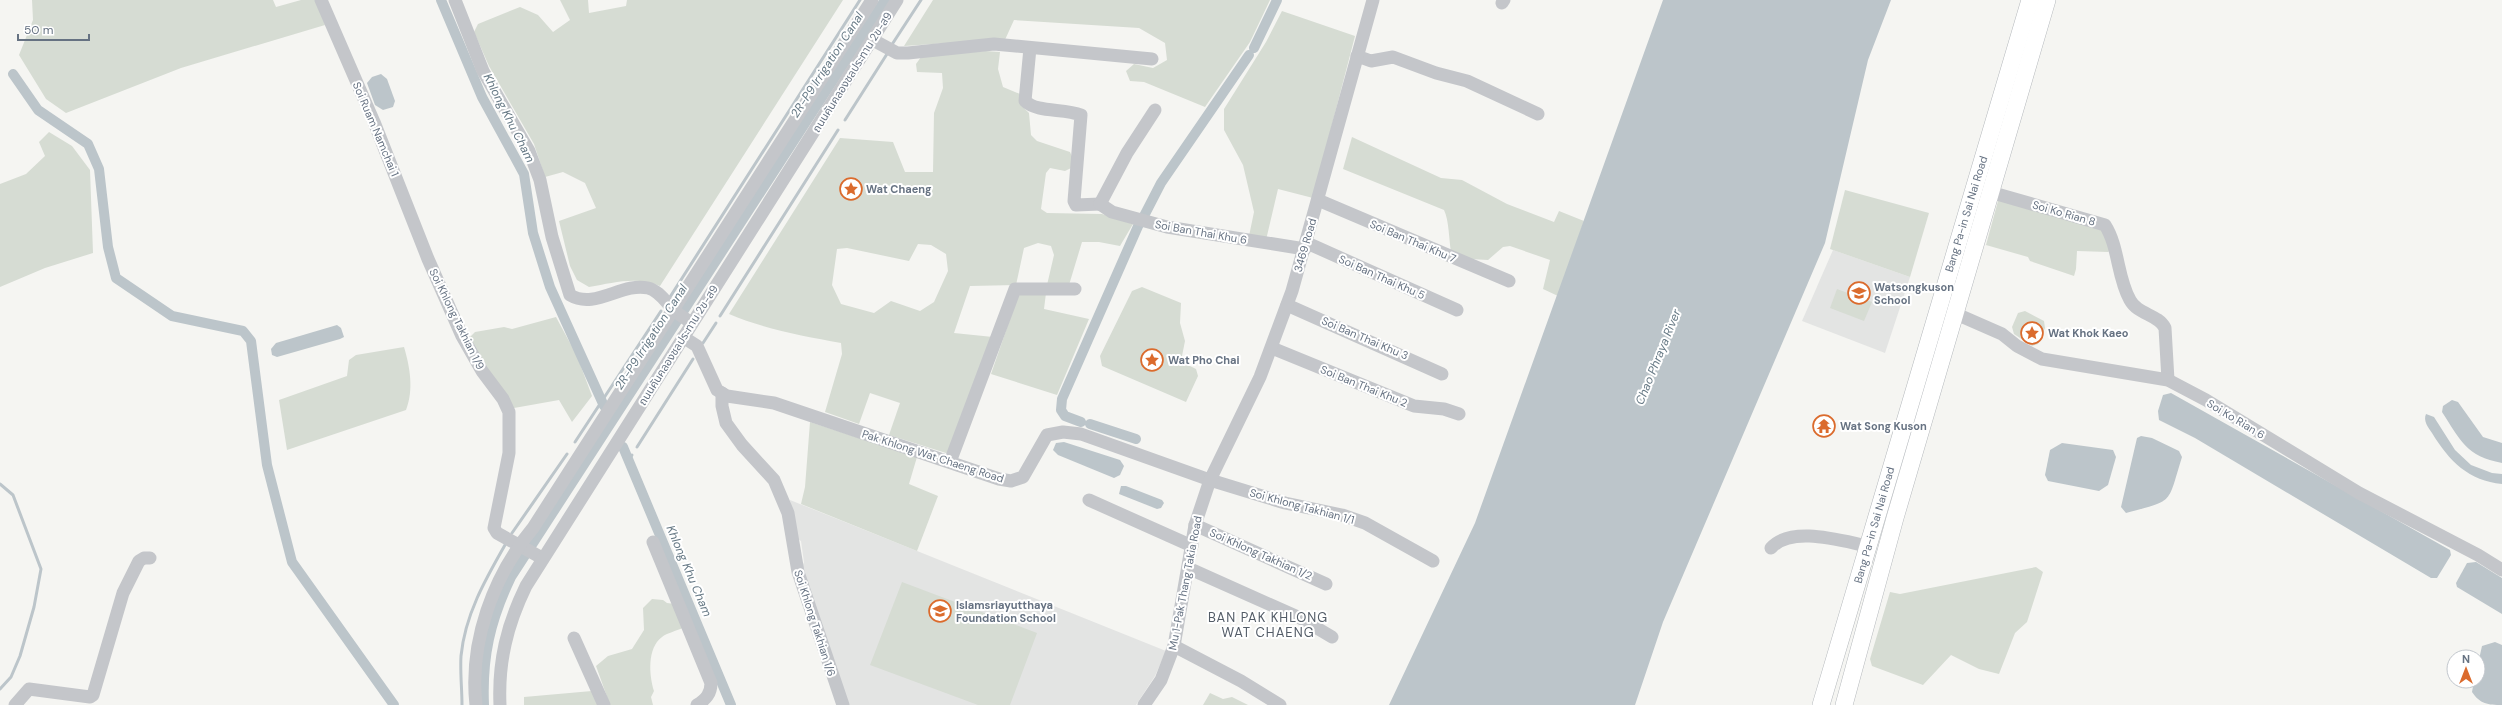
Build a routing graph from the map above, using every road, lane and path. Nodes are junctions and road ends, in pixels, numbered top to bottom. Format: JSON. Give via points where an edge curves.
{"nodes":[{"id":1,"x":321,"y":0,"type":"edge"},
{"id":2,"x":455,"y":0,"type":"edge"},
{"id":3,"x":872,"y":0,"type":"edge"},
{"id":4,"x":897,"y":0,"type":"edge"},
{"id":5,"x":1373,"y":0,"type":"edge"},
{"id":6,"x":2030,"y":0,"type":"edge"},
{"id":7,"x":2047,"y":0,"type":"edge"},
{"id":8,"x":873,"y":40,"type":"junction"},
{"id":9,"x":1030,"y":48,"type":"junction"},
{"id":10,"x":1357,"y":56,"type":"junction"},
{"id":11,"x":1152,"y":59,"type":"dead end"},
{"id":12,"x":1155,"y":110,"type":"dead end"},
{"id":13,"x":1538,"y":114,"type":"dead end"},
{"id":14,"x":1990,"y":192,"type":"junction"},
{"id":15,"x":1318,"y":200,"type":"junction"},
{"id":16,"x":1100,"y":204,"type":"junction"},
{"id":17,"x":1306,"y":246,"type":"junction"},
{"id":18,"x":428,"y":259,"type":"joint"},
{"id":19,"x":1508,"y":281,"type":"dead end"},
{"id":20,"x":1075,"y":289,"type":"dead end"},
{"id":21,"x":1287,"y":305,"type":"junction"},
{"id":22,"x":674,"y":310,"type":"junction"},
{"id":23,"x":1458,"y":310,"type":"dead end"},
{"id":24,"x":1954,"y":313,"type":"junction"},
{"id":25,"x":690,"y":321,"type":"junction"},
{"id":26,"x":683,"y":337,"type":"junction"},
{"id":27,"x":1272,"y":348,"type":"junction"},
{"id":28,"x":1442,"y":374,"type":"dead end"},
{"id":29,"x":2168,"y":380,"type":"junction"},
{"id":30,"x":722,"y":393,"type":"junction"},
{"id":31,"x":1459,"y":414,"type":"dead end"},
{"id":32,"x":950,"y":462,"type":"junction"},
{"id":33,"x":1210,"y":480,"type":"junction"},
{"id":34,"x":1089,"y":500,"type":"dead end"},
{"id":35,"x":1195,"y":525,"type":"junction"},
{"id":36,"x":653,"y":542,"type":"dead end"},
{"id":37,"x":520,"y":544,"type":"junction"},
{"id":38,"x":1192,"y":546,"type":"junction"},
{"id":39,"x":1868,"y":546,"type":"junction"},
{"id":40,"x":1771,"y":548,"type":"dead end"},
{"id":41,"x":539,"y":556,"type":"junction"},
{"id":42,"x":150,"y":558,"type":"dead end"},
{"id":43,"x":1433,"y":561,"type":"dead end"},
{"id":44,"x":1188,"y":568,"type":"junction"},
{"id":45,"x":2502,"y":570,"type":"edge"},
{"id":46,"x":1326,"y":584,"type":"dead end"},
{"id":47,"x":1332,"y":637,"type":"dead end"},
{"id":48,"x":574,"y":638,"type":"dead end"},
{"id":49,"x":1174,"y":646,"type":"junction"},
{"id":50,"x":15,"y":705,"type":"edge"},
{"id":51,"x":476,"y":705,"type":"edge"},
{"id":52,"x":500,"y":705,"type":"edge"},
{"id":53,"x":604,"y":705,"type":"edge"},
{"id":54,"x":697,"y":705,"type":"edge"},
{"id":55,"x":843,"y":705,"type":"edge"},
{"id":56,"x":1144,"y":705,"type":"edge"},
{"id":57,"x":1280,"y":705,"type":"edge"},
{"id":58,"x":1822,"y":705,"type":"edge"},
{"id":59,"x":1844,"y":705,"type":"edge"}],
"edges":[{"from":1,"to":18,"type":"street","name":"Soi Ruam Namchai 1","via":[[374,122]]},
{"from":2,"to":22,"type":"street","via":[[483,71],[529,151],[540,180],[564,282],[570,295],[578,300],[588,300],[648,288],[659,294]]},
{"from":3,"to":22,"type":"street"},
{"from":4,"to":8,"type":"street","name":"ถนนคันคลองชลประทาน 2ข-ส9"},
{"from":5,"to":10,"type":"street","name":"3469 Road"},
{"from":6,"to":39,"type":"main road","name":"Bang Pa-in Sai Nai Road"},
{"from":7,"to":14,"type":"main road","name":"Bang Pa-in Sai Nai Road"},
{"from":8,"to":9,"type":"street","via":[[897,53],[994,44]]},
{"from":8,"to":25,"type":"street","name":"ถนนคันคลองชลประทาน 2ข-ส9"},
{"from":9,"to":11,"type":"street"},
{"from":9,"to":16,"type":"street","via":[[1025,101],[1030,106],[1072,111],[1081,115],[1074,201],[1076,205],[1082,206]]},
{"from":10,"to":13,"type":"street","via":[[1371,61],[1393,57],[1436,73],[1467,80]]},
{"from":10,"to":15,"type":"street","name":"3469 Road"},
{"from":12,"to":16,"type":"street","via":[[1127,153]]},
{"from":14,"to":24,"type":"main road","name":"Bang Pa-in Sai Nai Road"},
{"from":14,"to":29,"type":"street","name":"Soi Ko Rian 8","via":[[2105,225],[2112,236],[2121,281],[2131,302],[2139,310],[2161,321],[2165,328]]},
{"from":15,"to":17,"type":"street","name":"3469 Road"},
{"from":15,"to":19,"type":"street","name":"Soi Ban Thai Khu 7"},
{"from":16,"to":17,"type":"street","name":"Soi Ban Thai Khu 6","via":[[1112,212],[1167,227]]},
{"from":17,"to":21,"type":"street","name":"3469 Road"},
{"from":17,"to":23,"type":"street","name":"Soi Ban Thai Khu 5"},
{"from":18,"to":37,"type":"street","name":"Soi Khlong Takhian 1/9","via":[[462,336],[509,412],[509,453],[493,522],[497,533]]},
{"from":20,"to":32,"type":"street","via":[[1015,289]]},
{"from":21,"to":27,"type":"street","name":"3469 Road"},
{"from":21,"to":28,"type":"street","name":"Soi Ban Thai Khu 3"},
{"from":22,"to":25,"type":"street"},
{"from":22,"to":37,"type":"street","via":[[533,528]]},
{"from":24,"to":29,"type":"street","name":"Soi Ko Rian 6","via":[[2002,334],[2016,346],[2042,358]]},
{"from":24,"to":59,"type":"main road","name":"Bang Pa-in Sai Nai Road"},
{"from":25,"to":26,"type":"street","name":"ถนนคันคลองชลประทาน 2ข-ส9"},
{"from":26,"to":30,"type":"street","via":[[697,346],[717,390]]},
{"from":26,"to":41,"type":"street","name":"ถนนคันคลองชลประทาน 2ข-ส9"},
{"from":27,"to":31,"type":"street","name":"Soi Ban Thai Khu 2","via":[[1414,406],[1444,409]]},
{"from":27,"to":33,"type":"street","name":"3469 Road"},
{"from":29,"to":45,"type":"street","name":"Soi Ko Rian 6","via":[[2206,400],[2359,493]]},
{"from":30,"to":32,"type":"street","name":"Pak Khlong Wat Chaeng Road","via":[[727,396],[774,403]]},
{"from":30,"to":55,"type":"street","name":"Soi Khlong Takhian 1/6","via":[[726,424],[774,480],[788,513],[798,572]]},
{"from":32,"to":33,"type":"street","name":"Pak Khlong Wat Chaeng Road","via":[[999,478],[1018,480],[1027,471],[1046,435],[1062,432],[1095,438]]},
{"from":33,"to":35,"type":"street","name":"Mu 1-Pak Thang Takia Road"},
{"from":33,"to":43,"type":"street","name":"Soi Khlong Takhian 1/1","via":[[1285,503],[1342,515],[1365,523]]},
{"from":34,"to":38,"type":"street"},
{"from":35,"to":38,"type":"street","name":"Mu 1-Pak Thang Takia Road"},
{"from":35,"to":46,"type":"street","name":"Soi Khlong Takhian 1/2"},
{"from":36,"to":54,"type":"street","via":[[711,683],[711,690]]},
{"from":37,"to":41,"type":"street","name":"Soi Khlong Takhian 1/9"},
{"from":37,"to":51,"type":"street","via":[[492,597],[482,623],[475,661]]},
{"from":38,"to":44,"type":"street","name":"Mu 1-Pak Thang Takia Road"},
{"from":39,"to":40,"type":"street","via":[[1801,536],[1777,541]]},
{"from":39,"to":58,"type":"main road","name":"Bang Pa-in Sai Nai Road"},
{"from":41,"to":52,"type":"street","name":"ถนนคันคลองชลประทาน 2ข-ส9","via":[[508,628],[499,675]]},
{"from":42,"to":50,"type":"street","via":[[139,561],[122,592],[93,695],[90,697],[29,689]]},
{"from":44,"to":47,"type":"street","via":[[1300,618]]},
{"from":44,"to":49,"type":"street","name":"Mu 1-Pak Thang Takia Road"},
{"from":48,"to":53,"type":"street"},
{"from":49,"to":56,"type":"street","name":"Mu 1-Pak Thang Takia Road","via":[[1161,680]]},
{"from":49,"to":57,"type":"street","via":[[1241,681]]}]}
